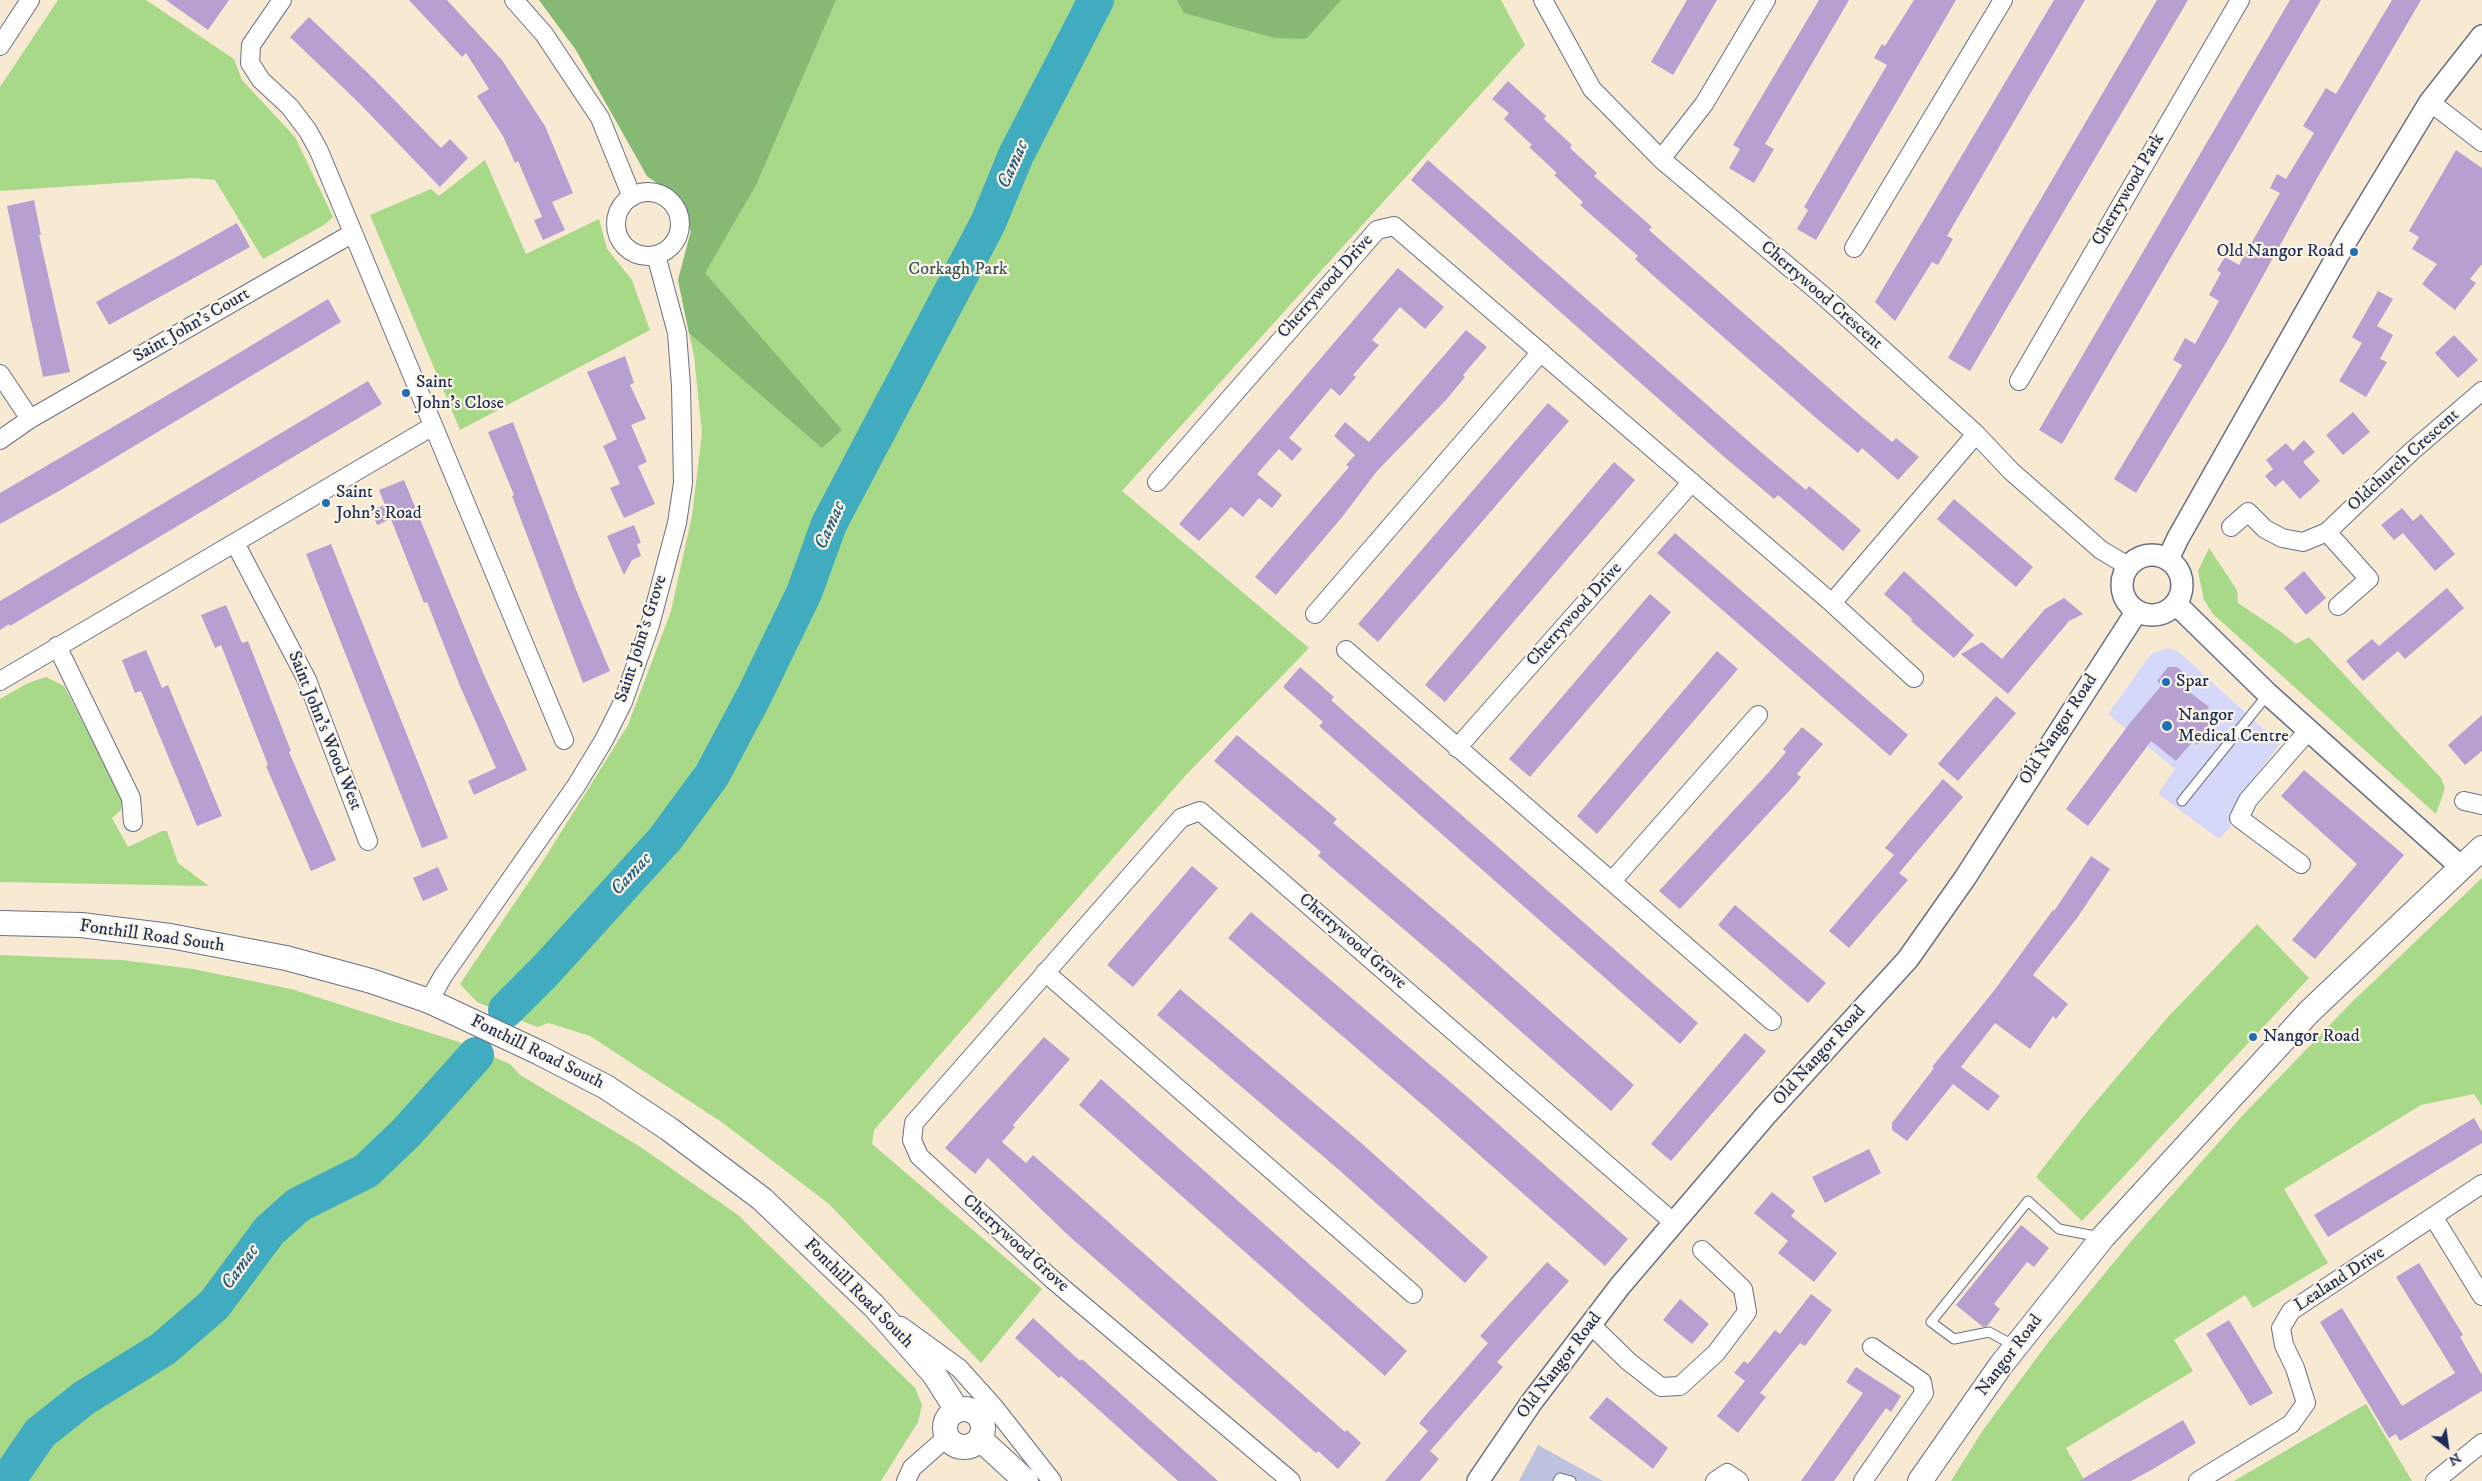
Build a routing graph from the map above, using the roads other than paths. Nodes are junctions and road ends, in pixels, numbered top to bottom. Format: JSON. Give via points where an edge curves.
{"nodes":[{"id":1,"x":30,"y":0,"type":"edge"},
{"id":2,"x":282,"y":0,"type":"edge"},
{"id":3,"x":514,"y":0,"type":"edge"},
{"id":4,"x":1542,"y":0,"type":"edge"},
{"id":5,"x":1766,"y":0,"type":"edge"},
{"id":6,"x":2003,"y":0,"type":"edge"},
{"id":7,"x":2240,"y":0,"type":"edge"},
{"id":8,"x":2482,"y":36,"type":"edge"},
{"id":9,"x":0,"y":46,"type":"edge"},
{"id":10,"x":2430,"y":102,"type":"junction"},
{"id":11,"x":2482,"y":142,"type":"edge"},
{"id":12,"x":1660,"y":159,"type":"junction"},
{"id":13,"x":632,"y":197,"type":"junction"},
{"id":14,"x":353,"y":233,"type":"junction"},
{"id":15,"x":1854,"y":248,"type":"dead end"},
{"id":16,"x":656,"y":255,"type":"junction"},
{"id":17,"x":1541,"y":352,"type":"junction"},
{"id":18,"x":0,"y":374,"type":"edge"},
{"id":19,"x":2019,"y":381,"type":"dead end"},
{"id":20,"x":2482,"y":391,"type":"edge"},
{"id":21,"x":30,"y":419,"type":"junction"},
{"id":22,"x":432,"y":426,"type":"junction"},
{"id":23,"x":1976,"y":434,"type":"junction"},
{"id":24,"x":0,"y":440,"type":"edge"},
{"id":25,"x":1157,"y":482,"type":"dead end"},
{"id":26,"x":1692,"y":482,"type":"junction"},
{"id":27,"x":2231,"y":527,"type":"dead end"},
{"id":28,"x":2326,"y":532,"type":"junction"},
{"id":29,"x":235,"y":543,"type":"junction"},
{"id":30,"x":2168,"y":559,"type":"junction"},
{"id":31,"x":2128,"y":566,"type":"junction"},
{"id":32,"x":1832,"y":603,"type":"junction"},
{"id":33,"x":2176,"y":604,"type":"junction"},
{"id":34,"x":2338,"y":606,"type":"dead end"},
{"id":35,"x":2137,"y":611,"type":"junction"},
{"id":36,"x":1315,"y":614,"type":"dead end"},
{"id":37,"x":57,"y":646,"type":"junction"},
{"id":38,"x":1346,"y":650,"type":"dead end"},
{"id":39,"x":1914,"y":678,"type":"dead end"},
{"id":40,"x":0,"y":681,"type":"edge"},
{"id":41,"x":2268,"y":694,"type":"junction"},
{"id":42,"x":1758,"y":715,"type":"dead end"},
{"id":43,"x":2308,"y":730,"type":"junction"},
{"id":44,"x":564,"y":740,"type":"dead end"},
{"id":45,"x":1457,"y":748,"type":"junction"},
{"id":46,"x":2182,"y":801,"type":"dead end"},
{"id":47,"x":2464,"y":801,"type":"dead end"},
{"id":48,"x":2482,"y":805,"type":"edge"},
{"id":49,"x":133,"y":822,"type":"dead end"},
{"id":50,"x":368,"y":841,"type":"dead end"},
{"id":51,"x":2482,"y":848,"type":"edge"},
{"id":52,"x":2301,"y":864,"type":"dead end"},
{"id":53,"x":2460,"y":867,"type":"junction"},
{"id":54,"x":1612,"y":881,"type":"junction"},
{"id":55,"x":0,"y":923,"type":"edge"},
{"id":56,"x":1045,"y":972,"type":"junction"},
{"id":57,"x":429,"y":1001,"type":"junction"},
{"id":58,"x":1772,"y":1021,"type":"dead end"},
{"id":59,"x":2482,"y":1184,"type":"edge"},
{"id":60,"x":2434,"y":1218,"type":"junction"},
{"id":61,"x":1673,"y":1222,"type":"junction"},
{"id":62,"x":2103,"y":1237,"type":"junction"},
{"id":63,"x":1702,"y":1250,"type":"dead end"},
{"id":64,"x":1413,"y":1294,"type":"dead end"},
{"id":65,"x":2482,"y":1296,"type":"edge"},
{"id":66,"x":874,"y":1306,"type":"junction"},
{"id":67,"x":1590,"y":1324,"type":"junction"},
{"id":68,"x":2015,"y":1346,"type":"junction"},
{"id":69,"x":1872,"y":1347,"type":"dead end"},
{"id":70,"x":957,"y":1410,"type":"junction"},
{"id":71,"x":947,"y":1437,"type":"junction"},
{"id":72,"x":980,"y":1439,"type":"junction"},
{"id":73,"x":2482,"y":1443,"type":"edge"},
{"id":74,"x":906,"y":1481,"type":"edge"},
{"id":75,"x":1026,"y":1481,"type":"edge"},
{"id":76,"x":1052,"y":1481,"type":"edge"},
{"id":77,"x":1292,"y":1481,"type":"edge"},
{"id":78,"x":1478,"y":1481,"type":"edge"},
{"id":79,"x":1558,"y":1481,"type":"edge"},
{"id":80,"x":1571,"y":1481,"type":"edge"},
{"id":81,"x":1715,"y":1481,"type":"edge"},
{"id":82,"x":1739,"y":1481,"type":"edge"},
{"id":83,"x":1863,"y":1481,"type":"edge"},
{"id":84,"x":1920,"y":1481,"type":"edge"},
{"id":85,"x":2198,"y":1481,"type":"edge"},
{"id":86,"x":2435,"y":1481,"type":"edge"}],
"edges":[{"from":1,"to":9,"type":"street"},
{"from":2,"to":14,"type":"street","via":[[251,45],[250,63],[261,80],[290,107],[308,131]]},
{"from":3,"to":13,"type":"street","via":[[544,34],[600,118]]},
{"from":4,"to":12,"type":"street","name":"Cherrywood Crescent","via":[[1592,89]]},
{"from":5,"to":12,"type":"street","via":[[1704,104]]},
{"from":6,"to":15,"type":"street"},
{"from":7,"to":19,"type":"street","name":"Cherrywood Park"},
{"from":8,"to":10,"type":"street"},
{"from":10,"to":11,"type":"street"},
{"from":10,"to":30,"type":"street","via":[[2333,265]]},
{"from":12,"to":23,"type":"street","name":"Cherrywood Crescent","via":[[1827,299]]},
{"from":13,"to":16,"type":"street","via":[[619,212],[618,232],[628,249],[636,254]]},
{"from":13,"to":16,"type":"street","via":[[657,194],[670,202],[679,215],[679,230],[674,244]]},
{"from":14,"to":21,"type":"street","name":"Saint John's Court"},
{"from":14,"to":22,"type":"street"},
{"from":16,"to":57,"type":"street","name":"Saint John's Grove","via":[[676,333],[683,483],[677,523],[650,625],[623,702],[604,740]]},
{"from":17,"to":25,"type":"street","name":"Cherrywood Drive","via":[[1394,226],[1377,230]]},
{"from":17,"to":26,"type":"street","name":"Cherrywood Drive"},
{"from":17,"to":36,"type":"street"},
{"from":18,"to":21,"type":"street"},
{"from":20,"to":28,"type":"street","name":"Oldchurch Crescent"},
{"from":21,"to":24,"type":"street","name":"Saint John's Court"},
{"from":22,"to":29,"type":"street"},
{"from":22,"to":44,"type":"street"},
{"from":23,"to":31,"type":"street","name":"Cherrywood Crescent","via":[[2011,471],[2102,550]]},
{"from":23,"to":32,"type":"street"},
{"from":26,"to":32,"type":"street","name":"Cherrywood Drive"},
{"from":26,"to":45,"type":"street","name":"Cherrywood Drive"},
{"from":27,"to":28,"type":"street","name":"Oldchurch Crescent","via":[[2248,512],[2265,529],[2282,538],[2303,542]]},
{"from":28,"to":34,"type":"street","via":[[2369,579]]},
{"from":29,"to":37,"type":"street"},
{"from":29,"to":50,"type":"street","name":"Saint John's Wood West","via":[[307,680]]},
{"from":30,"to":31,"type":"street","via":[[2144,556]]},
{"from":30,"to":33,"type":"street","via":[[2182,577]]},
{"from":31,"to":35,"type":"street","via":[[2122,593],[2126,602]]},
{"from":32,"to":39,"type":"street","name":"Cherrywood Drive"},
{"from":33,"to":35,"type":"street","via":[[2160,615],[2150,616]]},
{"from":33,"to":41,"type":"street"},
{"from":35,"to":61,"type":"street","name":"Old Nangor Road","via":[[1965,878],[1908,958]]},
{"from":37,"to":40,"type":"street"},
{"from":37,"to":49,"type":"street","via":[[131,798]]},
{"from":38,"to":45,"type":"street"},
{"from":41,"to":43,"type":"street"},
{"from":41,"to":46,"type":"lane"},
{"from":42,"to":54,"type":"street"},
{"from":43,"to":52,"type":"street","via":[[2248,800],[2239,818]]},
{"from":43,"to":53,"type":"street"},
{"from":45,"to":54,"type":"street"},
{"from":47,"to":48,"type":"street"},
{"from":51,"to":53,"type":"main road","name":"Nangor Road"},
{"from":53,"to":62,"type":"main road","name":"Nangor Road","via":[[2309,1012]]},
{"from":54,"to":58,"type":"street"},
{"from":55,"to":57,"type":"main road","name":"Fonthill Road South","via":[[81,925],[170,936],[286,958],[371,980]]},
{"from":56,"to":61,"type":"street","name":"Cherrywood Grove","via":[[1181,818],[1200,810]]},
{"from":56,"to":64,"type":"street"},
{"from":56,"to":77,"type":"street","name":"Cherrywood Grove","via":[[914,1123],[912,1140],[919,1156],[1052,1278]]},
{"from":57,"to":66,"type":"main road","name":"Fonthill Road South","via":[[509,1037],[606,1087],[669,1129],[762,1199]]},
{"from":59,"to":60,"type":"street","name":"Lealand Drive"},
{"from":60,"to":65,"type":"street"},
{"from":60,"to":85,"type":"street","name":"Lealand Drive","via":[[2290,1311],[2281,1328],[2284,1345],[2306,1403],[2291,1424]]},
{"from":61,"to":67,"type":"street","name":"Old Nangor Road"},
{"from":62,"to":68,"type":"main road","name":"Nangor Road"},
{"from":62,"to":68,"type":"lane","via":[[2059,1229],[2028,1201],[1931,1322],[1954,1339],[1989,1332]]},
{"from":63,"to":67,"type":"street","via":[[1743,1289],[1747,1312],[1716,1353],[1680,1386],[1661,1387]]},
{"from":66,"to":70,"type":"main road","name":"Fonthill Road South","via":[[934,1374]]},
{"from":66,"to":76,"type":"street","via":[[959,1368]]},
{"from":67,"to":78,"type":"street","name":"Old Nangor Road"},
{"from":68,"to":84,"type":"main road","name":"Nangor Road"},
{"from":69,"to":83,"type":"street","via":[[1922,1382],[1924,1393]]},
{"from":70,"to":71,"type":"main road","via":[[946,1420]]},
{"from":70,"to":72,"type":"main road","via":[[968,1409],[978,1415],[983,1425]]},
{"from":71,"to":72,"type":"main road","via":[[963,1447]]},
{"from":71,"to":74,"type":"street","via":[[912,1468]]},
{"from":72,"to":75,"type":"main road"},
{"from":73,"to":86,"type":"street"},
{"from":79,"to":80,"type":"lane","via":[[1560,1478]]},
{"from":81,"to":82,"type":"street","via":[[1727,1473]]}]}
